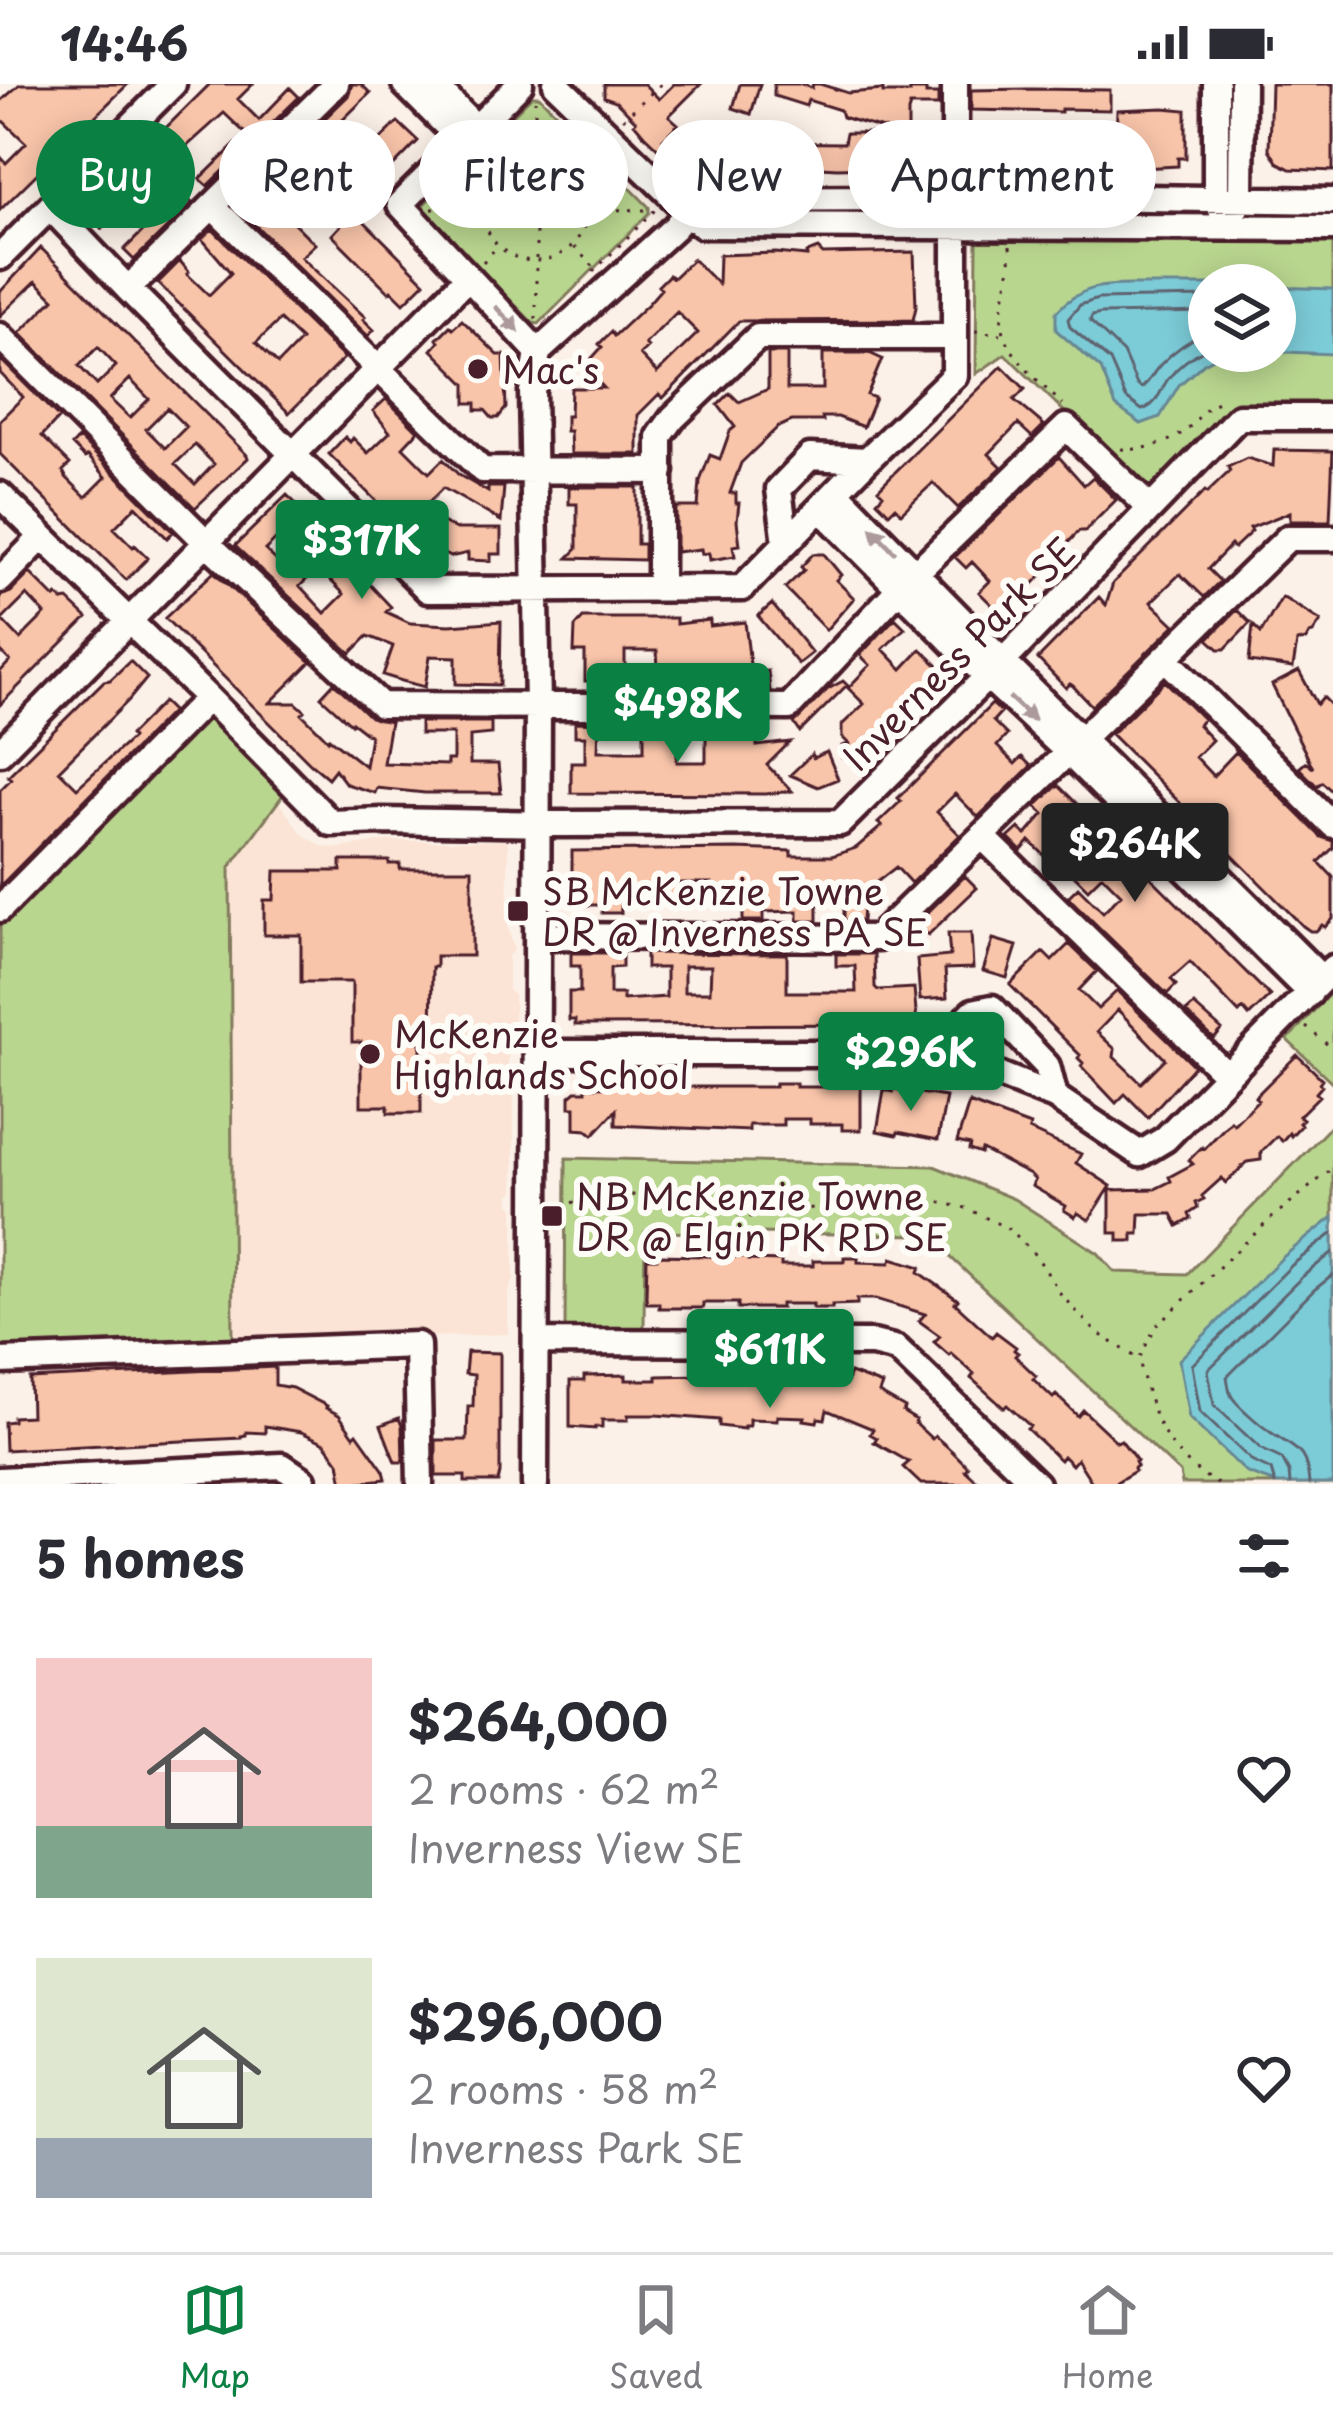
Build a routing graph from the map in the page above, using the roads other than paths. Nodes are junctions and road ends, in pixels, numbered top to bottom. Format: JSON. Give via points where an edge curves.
{"nodes":[{"id":1,"x":173,"y":84,"type":"edge"},
{"id":2,"x":336,"y":84,"type":"edge"},
{"id":3,"x":405,"y":84,"type":"edge"},
{"id":4,"x":433,"y":84,"type":"edge"},
{"id":5,"x":955,"y":84,"type":"edge"},
{"id":6,"x":1216,"y":84,"type":"edge"},
{"id":7,"x":1242,"y":84,"type":"edge"},
{"id":8,"x":537,"y":86,"type":"edge"},
{"id":9,"x":137,"y":120,"type":"edge"},
{"id":10,"x":448,"y":120,"type":"edge"},
{"id":11,"x":458,"y":120,"type":"edge"},
{"id":12,"x":496,"y":120,"type":"edge"},
{"id":13,"x":955,"y":120,"type":"edge"},
{"id":14,"x":652,"y":182,"type":"edge"},
{"id":15,"x":419,"y":187,"type":"edge"},
{"id":16,"x":1156,"y":197,"type":"edge"},
{"id":17,"x":1228,"y":197,"type":"junction"},
{"id":18,"x":1333,"y":201,"type":"edge"},
{"id":19,"x":213,"y":207,"type":"junction"},
{"id":20,"x":36,"y":221,"type":"edge"},
{"id":21,"x":419,"y":222,"type":"edge"},
{"id":22,"x":1156,"y":226,"type":"edge"},
{"id":23,"x":1227,"y":226,"type":"junction"},
{"id":24,"x":70,"y":228,"type":"edge"},
{"id":25,"x":426,"y":228,"type":"edge"},
{"id":26,"x":674,"y":228,"type":"edge"},
{"id":27,"x":955,"y":228,"type":"edge"},
{"id":28,"x":1333,"y":228,"type":"edge"},
{"id":29,"x":0,"y":257,"type":"edge"},
{"id":30,"x":473,"y":272,"type":"junction"},
{"id":31,"x":128,"y":289,"type":"junction"},
{"id":32,"x":961,"y":333,"type":"junction"},
{"id":33,"x":0,"y":336,"type":"edge"},
{"id":34,"x":537,"y":340,"type":"junction"},
{"id":35,"x":377,"y":369,"type":"junction"},
{"id":36,"x":1333,"y":417,"type":"edge"},
{"id":37,"x":294,"y":454,"type":"junction"},
{"id":38,"x":867,"y":460,"type":"junction"},
{"id":39,"x":534,"y":471,"type":"junction"},
{"id":40,"x":661,"y":471,"type":"junction"},
{"id":41,"x":0,"y":495,"type":"edge"},
{"id":42,"x":828,"y":500,"type":"junction"},
{"id":43,"x":1150,"y":508,"type":"junction"},
{"id":44,"x":43,"y":537,"type":"junction"},
{"id":45,"x":1333,"y":538,"type":"edge"},
{"id":46,"x":207,"y":542,"type":"junction"},
{"id":47,"x":786,"y":542,"type":"junction"},
{"id":48,"x":0,"y":580,"type":"edge"},
{"id":49,"x":907,"y":581,"type":"junction"},
{"id":50,"x":660,"y":588,"type":"junction"},
{"id":51,"x":536,"y":590,"type":"junction"},
{"id":52,"x":130,"y":621,"type":"junction"},
{"id":53,"x":1165,"y":658,"type":"junction"},
{"id":54,"x":995,"y":669,"type":"junction"},
{"id":55,"x":208,"y":698,"type":"junction"},
{"id":56,"x":538,"y":705,"type":"junction"},
{"id":57,"x":1075,"y":745,"type":"junction"},
{"id":58,"x":0,"y":752,"type":"edge"},
{"id":59,"x":537,"y":824,"type":"junction"},
{"id":60,"x":1333,"y":825,"type":"edge"},
{"id":61,"x":982,"y":836,"type":"junction"},
{"id":62,"x":0,"y":909,"type":"edge"},
{"id":63,"x":538,"y":936,"type":"junction"},
{"id":64,"x":1314,"y":988,"type":"edge"},
{"id":65,"x":537,"y":1053,"type":"junction"},
{"id":66,"x":931,"y":1056,"type":"junction"},
{"id":67,"x":1227,"y":1075,"type":"junction"},
{"id":68,"x":1055,"y":1097,"type":"junction"},
{"id":69,"x":536,"y":1342,"type":"junction"},
{"id":70,"x":0,"y":1361,"type":"edge"},
{"id":71,"x":188,"y":1478,"type":"edge"},
{"id":72,"x":0,"y":1480,"type":"edge"},
{"id":73,"x":75,"y":1480,"type":"edge"},
{"id":74,"x":303,"y":1484,"type":"edge"},
{"id":75,"x":420,"y":1484,"type":"edge"},
{"id":76,"x":535,"y":1484,"type":"edge"},
{"id":77,"x":1036,"y":1484,"type":"edge"}],
"edges":[{"from":1,"to":9,"type":"street"},
{"from":2,"to":19,"type":"street"},
{"from":3,"to":10,"type":"street"},
{"from":4,"to":11,"type":"street"},
{"from":5,"to":13,"type":"street"},
{"from":6,"to":17,"type":"street"},
{"from":7,"to":17,"type":"street"},
{"from":8,"to":12,"type":"street"},
{"from":8,"to":14,"type":"street"},
{"from":15,"to":21,"type":"street","via":[[400,204]]},
{"from":16,"to":17,"type":"street"},
{"from":17,"to":18,"type":"street"},
{"from":17,"to":23,"type":"street"},
{"from":19,"to":31,"type":"street"},
{"from":19,"to":35,"type":"street"},
{"from":20,"to":29,"type":"street"},
{"from":22,"to":23,"type":"street"},
{"from":23,"to":28,"type":"street"},
{"from":24,"to":31,"type":"street"},
{"from":25,"to":30,"type":"street"},
{"from":26,"to":34,"type":"street"},
{"from":27,"to":32,"type":"street"},
{"from":30,"to":34,"type":"street","one_way":true},
{"from":30,"to":35,"type":"street"},
{"from":31,"to":37,"type":"street"},
{"from":32,"to":38,"type":"street","via":[[955,375]]},
{"from":32,"to":40,"type":"street","via":[[758,337],[673,418],[660,436]]},
{"from":33,"to":46,"type":"street"},
{"from":34,"to":39,"type":"street"},
{"from":35,"to":37,"type":"street"},
{"from":35,"to":39,"type":"street","via":[[482,470]]},
{"from":36,"to":43,"type":"street","name":"Inverness Park SE","via":[[1239,417]]},
{"from":37,"to":46,"type":"street"},
{"from":37,"to":51,"type":"street","via":[[428,590]]},
{"from":38,"to":42,"type":"street"},
{"from":38,"to":47,"type":"street","via":[[810,458],[794,473],[779,489]]},
{"from":39,"to":40,"type":"street"},
{"from":39,"to":51,"type":"street"},
{"from":40,"to":50,"type":"street"},
{"from":41,"to":44,"type":"street","name":"Inverness Park SE"},
{"from":42,"to":47,"type":"street"},
{"from":42,"to":49,"type":"street"},
{"from":43,"to":49,"type":"street","via":[[1066,427]]},
{"from":43,"to":54,"type":"street","name":"Inverness Park SE"},
{"from":44,"to":48,"type":"street"},
{"from":44,"to":52,"type":"street","name":"Inverness Park SE"},
{"from":45,"to":53,"type":"street","via":[[1288,538]]},
{"from":46,"to":52,"type":"street"},
{"from":46,"to":56,"type":"street","via":[[381,706]]},
{"from":47,"to":50,"type":"street","via":[[742,588]]},
{"from":49,"to":54,"type":"street"},
{"from":49,"to":56,"type":"street","via":[[788,707]]},
{"from":50,"to":51,"type":"street"},
{"from":51,"to":56,"type":"street"},
{"from":52,"to":55,"type":"street","name":"Inverness Park SE"},
{"from":52,"to":58,"type":"street"},
{"from":53,"to":57,"type":"street"},
{"from":53,"to":60,"type":"street"},
{"from":54,"to":57,"type":"street"},
{"from":54,"to":59,"type":"street","name":"Inverness Park SE","via":[[840,823]]},
{"from":55,"to":59,"type":"street","name":"Inverness Park SE","via":[[331,823]]},
{"from":55,"to":62,"type":"street"},
{"from":56,"to":59,"type":"street"},
{"from":57,"to":61,"type":"street"},
{"from":57,"to":64,"type":"street"},
{"from":59,"to":63,"type":"street"},
{"from":61,"to":63,"type":"street","via":[[878,938]]},
{"from":61,"to":67,"type":"street"},
{"from":63,"to":65,"type":"street"},
{"from":64,"to":67,"type":"street"},
{"from":65,"to":66,"type":"street"},
{"from":65,"to":69,"type":"street"},
{"from":66,"to":68,"type":"street"},
{"from":66,"to":68,"type":"street","via":[[973,1012],[992,1008],[1047,1066]]},
{"from":67,"to":68,"type":"street","via":[[1140,1154]]},
{"from":69,"to":76,"type":"street"},
{"from":69,"to":77,"type":"street","via":[[897,1349]]},
{"from":70,"to":75,"type":"street","via":[[417,1345]]},
{"from":71,"to":73,"type":"street"},
{"from":71,"to":74,"type":"street","via":[[282,1466]]},
{"from":72,"to":73,"type":"street"}]}
